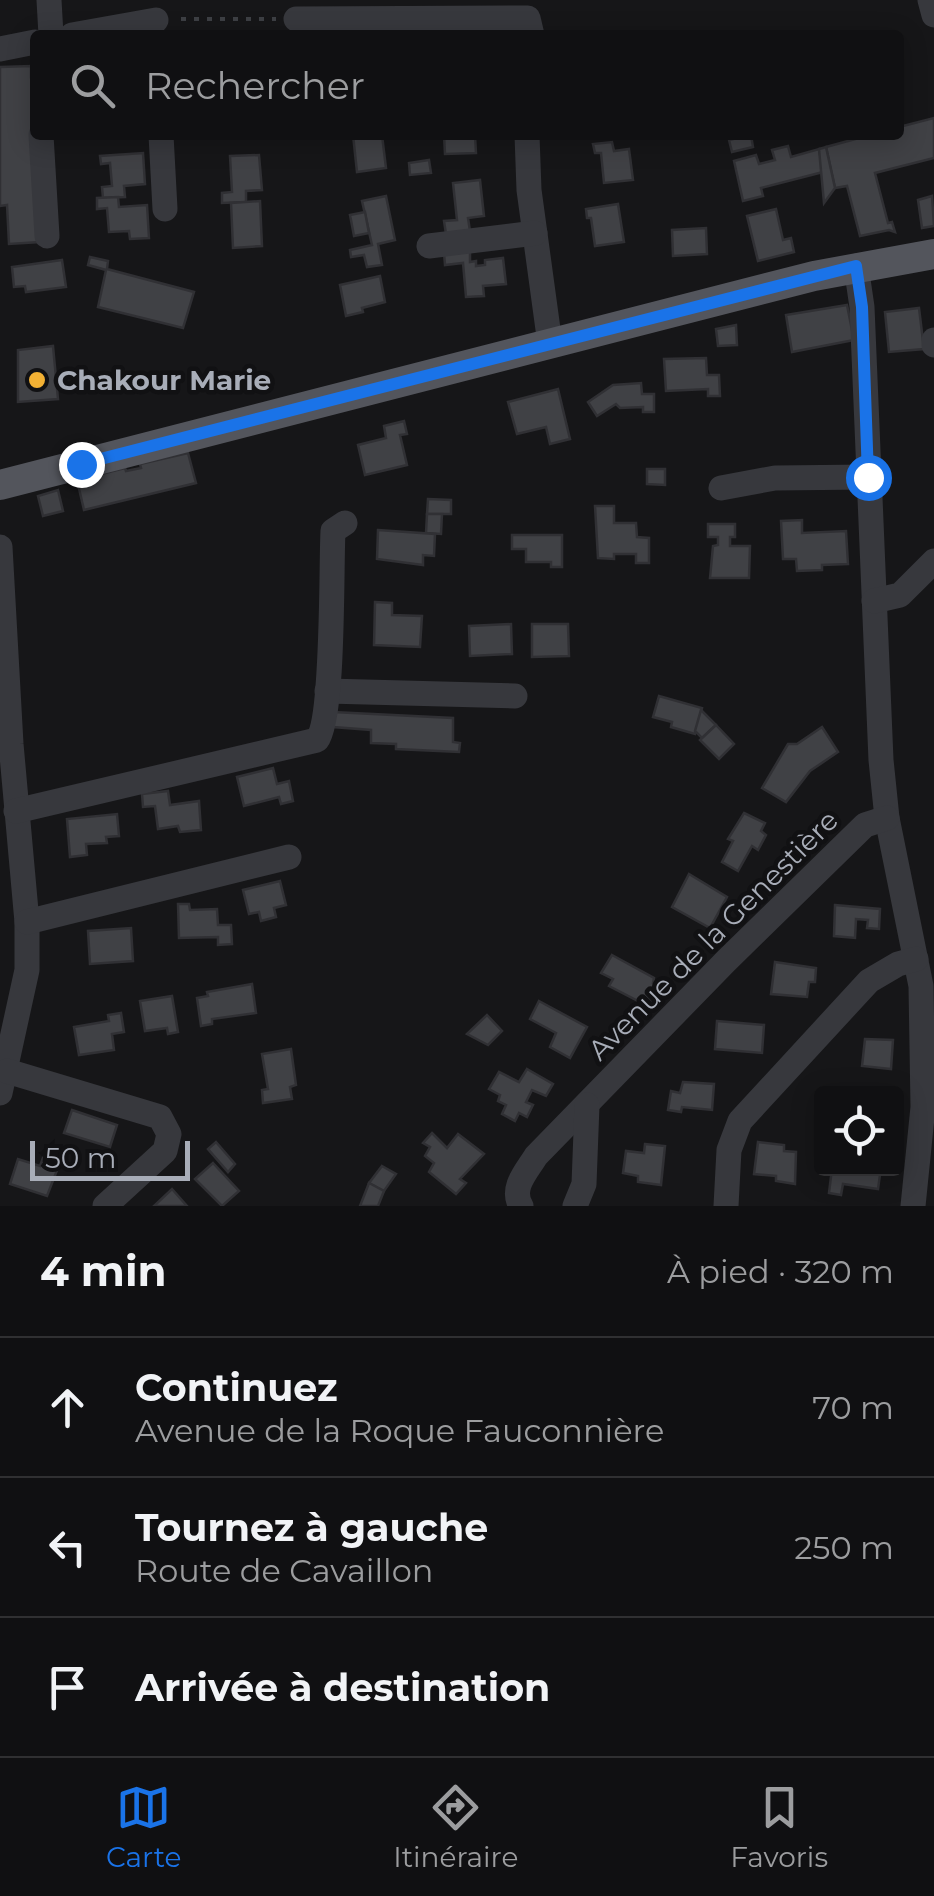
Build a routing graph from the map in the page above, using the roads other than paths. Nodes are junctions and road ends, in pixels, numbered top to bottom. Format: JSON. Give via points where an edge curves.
{"nodes":[{"id":1,"x":50,"y":0,"type":"edge"},
{"id":2,"x":930,"y":0,"type":"edge"},
{"id":3,"x":934,"y":15,"type":"edge"},
{"id":4,"x":156,"y":18,"type":"edge"},
{"id":5,"x":530,"y":18,"type":"edge"},
{"id":6,"x":296,"y":19,"type":"road end"},
{"id":7,"x":51,"y":30,"type":"edge"},
{"id":8,"x":97,"y":30,"type":"edge"},
{"id":9,"x":30,"y":43,"type":"edge"},
{"id":10,"x":0,"y":49,"type":"edge"},
{"id":11,"x":41,"y":140,"type":"edge"},
{"id":12,"x":161,"y":140,"type":"edge"},
{"id":13,"x":528,"y":140,"type":"edge"},
{"id":14,"x":164,"y":210,"type":"dead end"},
{"id":15,"x":535,"y":232,"type":"junction"},
{"id":16,"x":47,"y":236,"type":"dead end"},
{"id":17,"x":429,"y":246,"type":"dead end"},
{"id":18,"x":934,"y":254,"type":"edge"},
{"id":19,"x":856,"y":266,"type":"junction"},
{"id":20,"x":550,"y":344,"type":"junction"},
{"id":21,"x":868,"y":477,"type":"junction"},
{"id":22,"x":0,"y":484,"type":"edge"},
{"id":23,"x":721,"y":488,"type":"dead end"},
{"id":24,"x":345,"y":523,"type":"dead end"},
{"id":25,"x":0,"y":547,"type":"edge"},
{"id":26,"x":934,"y":561,"type":"edge"},
{"id":27,"x":874,"y":601,"type":"junction"},
{"id":28,"x":327,"y":691,"type":"junction"},
{"id":29,"x":515,"y":696,"type":"dead end"},
{"id":30,"x":5,"y":744,"type":"edge"},
{"id":31,"x":16,"y":812,"type":"junction"},
{"id":32,"x":887,"y":818,"type":"junction"},
{"id":33,"x":288,"y":857,"type":"dead end"},
{"id":34,"x":27,"y":922,"type":"junction"},
{"id":35,"x":916,"y":958,"type":"junction"},
{"id":36,"x":4,"y":1082,"type":"edge"},
{"id":37,"x":587,"y":1105,"type":"junction"},
{"id":38,"x":928,"y":1108,"type":"edge"},
{"id":39,"x":730,"y":1204,"type":"edge"},
{"id":40,"x":105,"y":1206,"type":"edge"},
{"id":41,"x":521,"y":1206,"type":"edge"},
{"id":42,"x":575,"y":1206,"type":"edge"},
{"id":43,"x":913,"y":1206,"type":"edge"}],
"edges":[{"from":1,"to":7,"type":"street"},
{"from":2,"to":3,"type":"street"},
{"from":4,"to":8,"type":"street"},
{"from":5,"to":6,"type":"street"},
{"from":9,"to":10,"type":"street"},
{"from":11,"to":16,"type":"street"},
{"from":12,"to":14,"type":"street"},
{"from":13,"to":15,"type":"street"},
{"from":15,"to":17,"type":"street"},
{"from":15,"to":20,"type":"street"},
{"from":18,"to":19,"type":"main road"},
{"from":19,"to":20,"type":"main road"},
{"from":19,"to":21,"type":"street"},
{"from":20,"to":22,"type":"main road"},
{"from":21,"to":23,"type":"street","via":[[775,478]]},
{"from":21,"to":27,"type":"street"},
{"from":24,"to":28,"type":"street","via":[[333,531]]},
{"from":25,"to":30,"type":"street"},
{"from":26,"to":27,"type":"street","via":[[900,596]]},
{"from":27,"to":32,"type":"street"},
{"from":28,"to":29,"type":"street"},
{"from":28,"to":31,"type":"street","via":[[316,740]]},
{"from":30,"to":31,"type":"street"},
{"from":31,"to":34,"type":"street"},
{"from":32,"to":35,"type":"street"},
{"from":32,"to":37,"type":"street","name":"Avenue de la Genestière","via":[[865,825]]},
{"from":33,"to":34,"type":"street"},
{"from":34,"to":36,"type":"street","via":[[26,970]]},
{"from":35,"to":38,"type":"street"},
{"from":35,"to":39,"type":"street","via":[[869,981],[740,1120],[729,1150]]},
{"from":36,"to":40,"type":"street","via":[[160,1118],[168,1134],[165,1151]]},
{"from":37,"to":41,"type":"street","name":"Avenue de la Genestière","via":[[536,1156],[518,1186]]},
{"from":37,"to":42,"type":"street","via":[[584,1184]]},
{"from":38,"to":43,"type":"street"}]}
